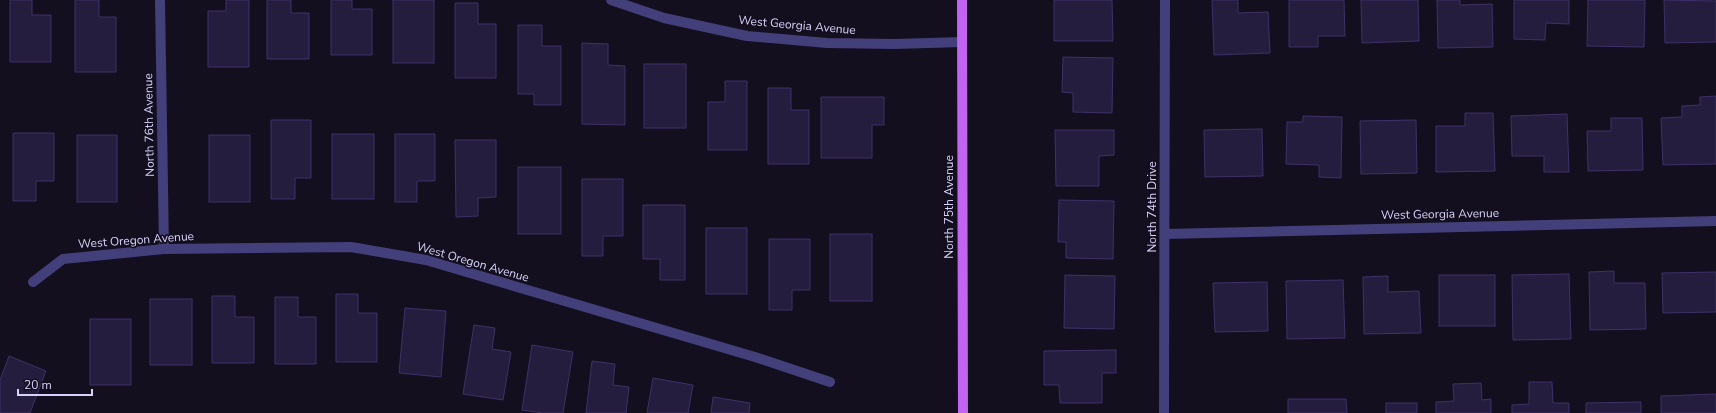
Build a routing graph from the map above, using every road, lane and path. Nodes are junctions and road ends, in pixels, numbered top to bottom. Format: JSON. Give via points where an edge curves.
{"nodes":[{"id":1,"x":160,"y":0,"type":"edge"},
{"id":2,"x":611,"y":0,"type":"edge"},
{"id":3,"x":962,"y":0,"type":"edge"},
{"id":4,"x":1164,"y":0,"type":"edge"},
{"id":5,"x":962,"y":42,"type":"junction"},
{"id":6,"x":1716,"y":221,"type":"edge"},
{"id":7,"x":1165,"y":234,"type":"junction"},
{"id":8,"x":164,"y":249,"type":"junction"},
{"id":9,"x":33,"y":282,"type":"dead end"},
{"id":10,"x":830,"y":382,"type":"dead end"},
{"id":11,"x":963,"y":413,"type":"edge"},
{"id":12,"x":1164,"y":413,"type":"edge"}],
"edges":[{"from":1,"to":8,"type":"street","name":"North 76th Avenue"},
{"from":2,"to":5,"type":"street","name":"West Georgia Avenue","via":[[664,18],[747,36],[827,44]]},
{"from":3,"to":5,"type":"main road","name":"North 75th Avenue"},
{"from":4,"to":7,"type":"street","name":"North 74th Drive"},
{"from":5,"to":11,"type":"main road","name":"North 75th Avenue"},
{"from":6,"to":7,"type":"street","name":"West Georgia Avenue"},
{"from":7,"to":12,"type":"street","name":"North 74th Drive"},
{"from":8,"to":9,"type":"street","name":"West Oregon Avenue","via":[[63,259]]},
{"from":8,"to":10,"type":"street","name":"West Oregon Avenue","via":[[351,246],[426,260],[754,356]]}]}
